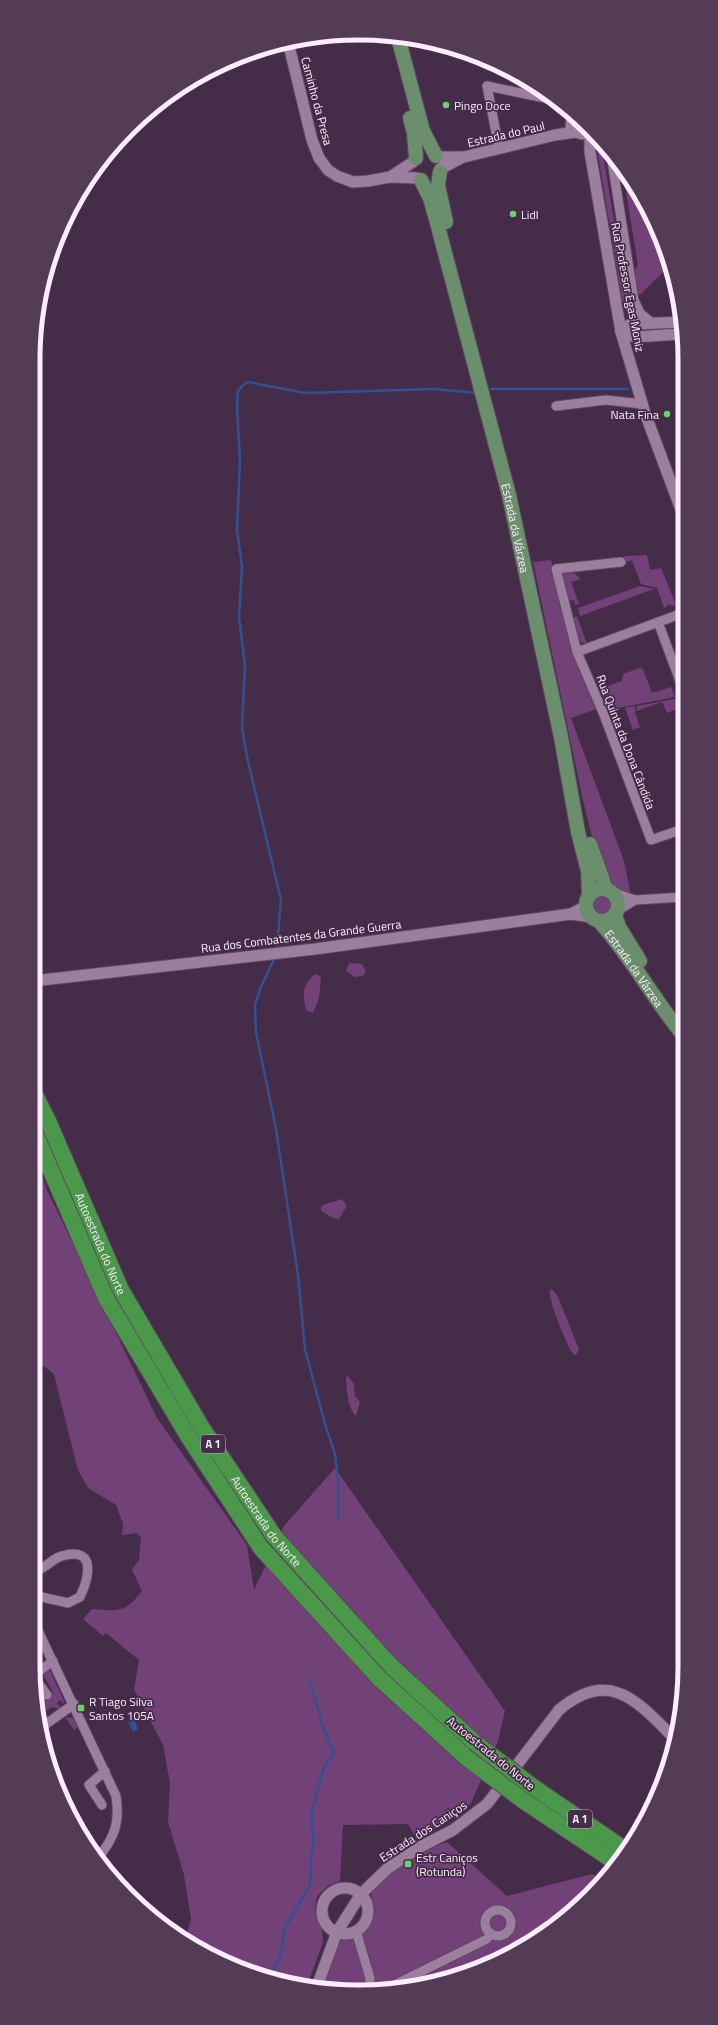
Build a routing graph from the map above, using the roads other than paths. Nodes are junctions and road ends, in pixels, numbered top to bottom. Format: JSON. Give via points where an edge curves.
{"nodes":[{"id":1,"x":393,"y":42,"type":"edge"},
{"id":2,"x":400,"y":43,"type":"edge"},
{"id":3,"x":289,"y":48,"type":"edge"},
{"id":4,"x":540,"y":97,"type":"edge"},
{"id":5,"x":570,"y":120,"type":"edge"},
{"id":6,"x":571,"y":121,"type":"edge"},
{"id":7,"x":584,"y":133,"type":"edge"},
{"id":8,"x":555,"y":135,"type":"junction"},
{"id":9,"x":499,"y":148,"type":"junction"},
{"id":10,"x":415,"y":160,"type":"junction"},
{"id":11,"x":438,"y":164,"type":"junction"},
{"id":12,"x":613,"y":166,"type":"edge"},
{"id":13,"x":390,"y":177,"type":"junction"},
{"id":14,"x":419,"y":179,"type":"junction"},
{"id":15,"x":617,"y":313,"type":"junction"},
{"id":16,"x":464,"y":320,"type":"junction"},
{"id":17,"x":675,"y":322,"type":"edge"},
{"id":18,"x":652,"y":323,"type":"junction"},
{"id":19,"x":635,"y":324,"type":"junction"},
{"id":20,"x":621,"y":332,"type":"junction"},
{"id":21,"x":677,"y":334,"type":"edge"},
{"id":22,"x":635,"y":337,"type":"junction"},
{"id":23,"x":626,"y":351,"type":"junction"},
{"id":24,"x":642,"y":404,"type":"junction"},
{"id":25,"x":556,"y":406,"type":"dead end"},
{"id":26,"x":678,"y":501,"type":"edge"},
{"id":27,"x":621,"y":562,"type":"dead end"},
{"id":28,"x":678,"y":615,"type":"edge"},
{"id":29,"x":658,"y":622,"type":"junction"},
{"id":30,"x":577,"y":652,"type":"junction"},
{"id":31,"x":678,"y":676,"type":"edge"},
{"id":32,"x":561,"y":737,"type":"junction"},
{"id":33,"x":678,"y":831,"type":"edge"},
{"id":34,"x":609,"y":890,"type":"junction"},
{"id":35,"x":678,"y":897,"type":"edge"},
{"id":36,"x":635,"y":900,"type":"junction"},
{"id":37,"x":591,"y":910,"type":"junction"},
{"id":38,"x":616,"y":913,"type":"junction"},
{"id":39,"x":40,"y":980,"type":"edge"},
{"id":40,"x":678,"y":1021,"type":"edge"},
{"id":41,"x":678,"y":1028,"type":"edge"},
{"id":42,"x":40,"y":1105,"type":"edge"},
{"id":43,"x":40,"y":1145,"type":"edge"},
{"id":44,"x":40,"y":1570,"type":"edge"},
{"id":45,"x":40,"y":1597,"type":"edge"},
{"id":46,"x":40,"y":1634,"type":"edge"},
{"id":47,"x":53,"y":1661,"type":"junction"},
{"id":48,"x":40,"y":1671,"type":"edge"},
{"id":49,"x":41,"y":1686,"type":"edge"},
{"id":50,"x":47,"y":1695,"type":"dead end"},
{"id":51,"x":74,"y":1704,"type":"junction"},
{"id":52,"x":45,"y":1724,"type":"edge"},
{"id":53,"x":670,"y":1735,"type":"edge"},
{"id":54,"x":105,"y":1771,"type":"junction"},
{"id":55,"x":102,"y":1805,"type":"dead end"},
{"id":56,"x":621,"y":1847,"type":"edge"},
{"id":57,"x":101,"y":1853,"type":"edge"},
{"id":58,"x":612,"y":1860,"type":"edge"},
{"id":59,"x":361,"y":1894,"type":"junction"},
{"id":60,"x":356,"y":1931,"type":"junction"},
{"id":61,"x":337,"y":1932,"type":"junction"},
{"id":62,"x":491,"y":1934,"type":"dead end"},
{"id":63,"x":319,"y":1982,"type":"edge"},
{"id":64,"x":400,"y":1982,"type":"edge"},
{"id":65,"x":370,"y":1984,"type":"edge"}],
"edges":[{"from":1,"to":10,"type":"main road","name":"Estrada da Várzea","via":[[414,133]]},
{"from":2,"to":11,"type":"main road","name":"Estrada da Várzea","via":[[423,131]]},
{"from":3,"to":13,"type":"street","name":"Caminho da Presa","via":[[312,140],[319,158],[328,170],[353,182]]},
{"from":4,"to":9,"type":"street","via":[[487,86]]},
{"from":5,"to":8,"type":"street","name":"Estrada do Paul"},
{"from":6,"to":7,"type":"street","via":[[571,127]]},
{"from":7,"to":8,"type":"street","name":"Estrada do Paul"},
{"from":7,"to":15,"type":"street","name":"Rua Professor Egas Moniz","via":[[590,152]]},
{"from":8,"to":9,"type":"street","name":"Estrada do Paul"},
{"from":9,"to":11,"type":"street","name":"Estrada do Paul"},
{"from":10,"to":11,"type":"main road","via":[[427,152]]},
{"from":10,"to":13,"type":"street","name":"Caminho da Presa"},
{"from":10,"to":14,"type":"main road","name":"Estrada da Várzea","via":[[413,170]]},
{"from":11,"to":14,"type":"main road","via":[[434,179]]},
{"from":11,"to":16,"type":"main road","name":"Estrada da Várzea","via":[[438,185],[454,253]]},
{"from":12,"to":18,"type":"street","via":[[634,300],[640,313]]},
{"from":13,"to":14,"type":"street","name":"Caminho da Presa"},
{"from":14,"to":16,"type":"main road","name":"Estrada da Várzea","via":[[430,198]]},
{"from":15,"to":19,"type":"street"},
{"from":15,"to":20,"type":"street","name":"Rua Professor Egas Moniz"},
{"from":16,"to":32,"type":"main road","name":"Estrada da Várzea","via":[[509,495]]},
{"from":17,"to":18,"type":"street"},
{"from":18,"to":19,"type":"street"},
{"from":19,"to":20,"type":"street","via":[[629,325]]},
{"from":20,"to":22,"type":"street"},
{"from":20,"to":23,"type":"street","name":"Rua Professor Egas Moniz"},
{"from":21,"to":22,"type":"street"},
{"from":22,"to":23,"type":"street","via":[[628,344]]},
{"from":23,"to":24,"type":"street","name":"Rua Professor Egas Moniz"},
{"from":24,"to":25,"type":"street","via":[[606,400]]},
{"from":24,"to":26,"type":"street","name":"Rua Professor Egas Moniz"},
{"from":27,"to":30,"type":"street","name":"Rua Quinta da Dona Cândida","via":[[556,569]]},
{"from":28,"to":29,"type":"street"},
{"from":29,"to":30,"type":"street"},
{"from":29,"to":31,"type":"street"},
{"from":30,"to":33,"type":"street","name":"Rua Quinta da Dona Cândida","via":[[604,715],[651,840]]},
{"from":32,"to":34,"type":"main road","name":"Estrada da Várzea","via":[[586,831]]},
{"from":32,"to":37,"type":"main road","name":"Estrada da Várzea","via":[[578,832],[588,871]]},
{"from":34,"to":36,"type":"street"},
{"from":34,"to":37,"type":"main road","via":[[596,890]]},
{"from":34,"to":38,"type":"main road","name":"Estrada da Várzea","via":[[618,900]]},
{"from":35,"to":36,"type":"street"},
{"from":36,"to":38,"type":"street"},
{"from":37,"to":38,"type":"main road","name":"Estrada da Várzea","via":[[606,920]]},
{"from":37,"to":39,"type":"street","name":"Rua dos Combatentes da Grande Guerra","via":[[315,948]]},
{"from":37,"to":41,"type":"main road","name":"Estrada da Várzea"},
{"from":38,"to":40,"type":"main road","name":"Estrada da Várzea","via":[[620,927]]},
{"from":42,"to":56,"type":"highway","name":"Autoestrada do Norte","number":"A 1","bridge":true,"via":[[121,1290],[202,1428],[274,1536],[391,1666],[474,1742],[533,1788]]},
{"from":43,"to":58,"type":"highway","name":"Autoestrada do Norte","number":"A 1","bridge":true,"via":[[106,1298],[188,1436],[262,1548],[379,1678],[468,1759],[524,1801]]},
{"from":44,"to":45,"type":"street","via":[[60,1556],[75,1554],[84,1558],[89,1567],[89,1574],[80,1597],[68,1603]]},
{"from":46,"to":47,"type":"street"},
{"from":47,"to":48,"type":"street"},
{"from":47,"to":51,"type":"street"},
{"from":49,"to":50,"type":"street"},
{"from":51,"to":52,"type":"street"},
{"from":51,"to":54,"type":"street"},
{"from":53,"to":59,"type":"street","name":"Estrada dos Caniços","via":[[637,1702],[621,1694],[605,1689],[586,1692],[573,1698],[559,1710],[487,1804],[453,1830],[420,1847],[387,1869]]},
{"from":54,"to":55,"type":"street","via":[[89,1785]]},
{"from":54,"to":57,"type":"street","via":[[116,1796],[118,1820],[114,1835]]},
{"from":59,"to":60,"type":"street","via":[[368,1914]]},
{"from":59,"to":61,"type":"street","name":"Estrada dos Caniços"},
{"from":59,"to":61,"type":"street","via":[[348,1888],[341,1888],[334,1891],[324,1902],[323,1916],[326,1923]]},
{"from":60,"to":61,"type":"street"},
{"from":60,"to":65,"type":"street"},
{"from":61,"to":63,"type":"street","name":"Estrada dos Caniços"},
{"from":62,"to":64,"type":"street","via":[[487,1939]]}]}
